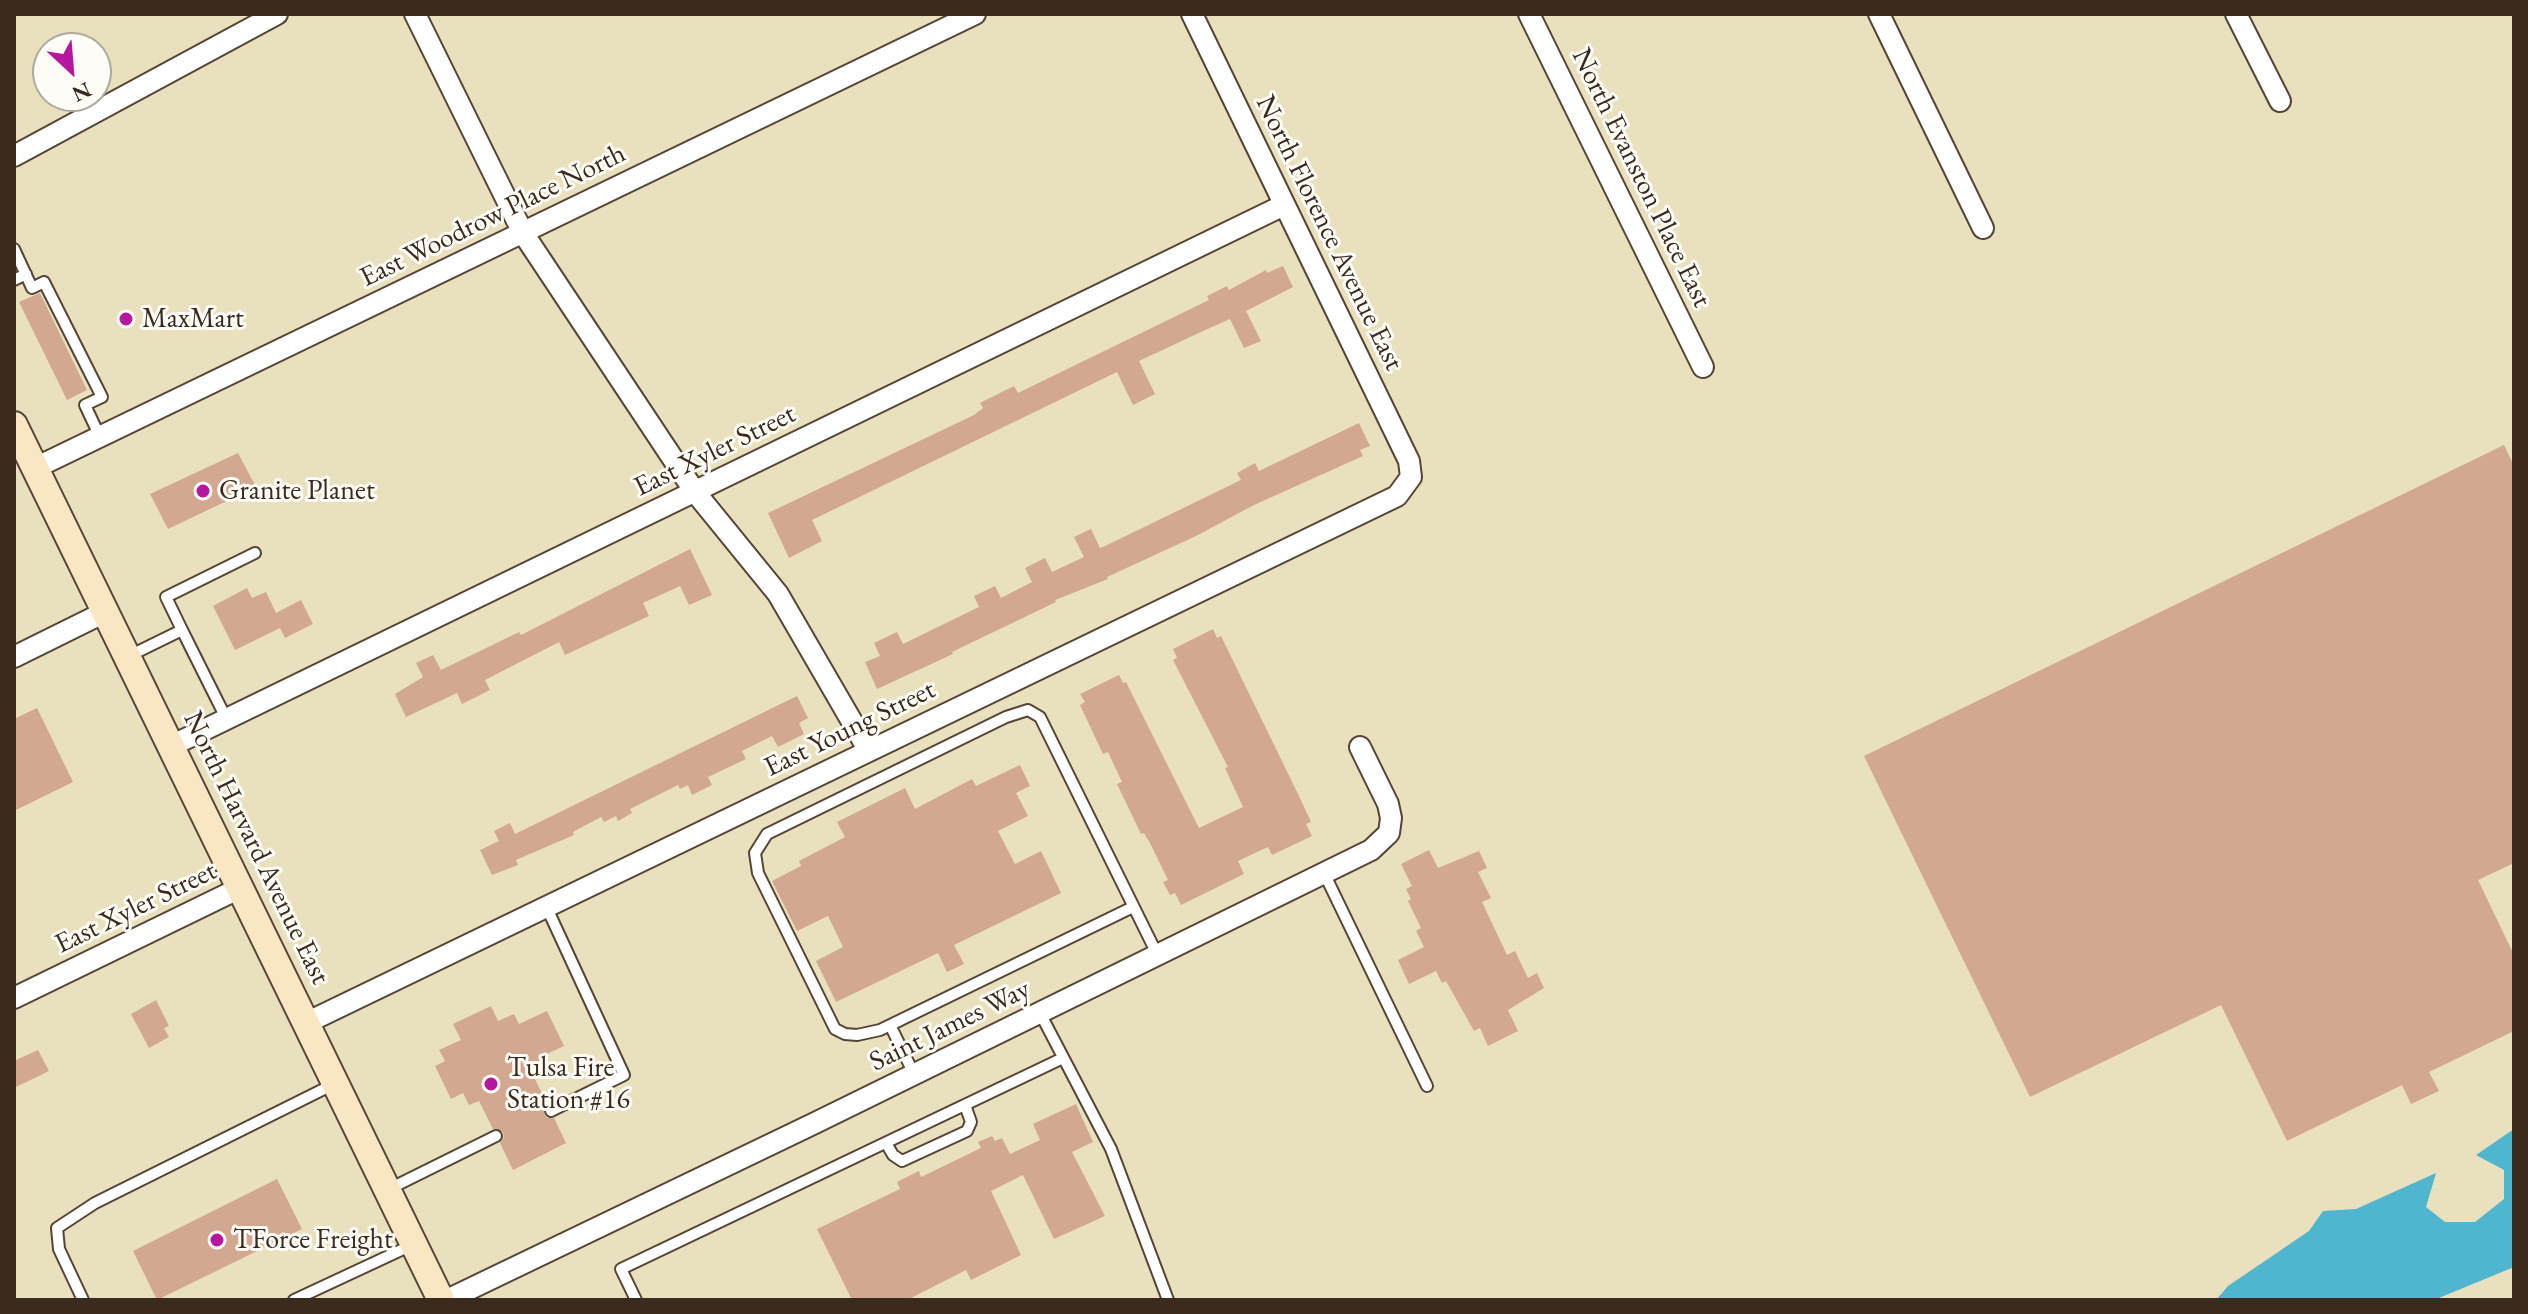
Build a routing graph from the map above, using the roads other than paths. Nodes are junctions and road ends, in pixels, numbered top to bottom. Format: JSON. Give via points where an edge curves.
{"nodes":[{"id":1,"x":277,"y":14,"type":"edge"},
{"id":2,"x":415,"y":14,"type":"edge"},
{"id":3,"x":975,"y":14,"type":"edge"},
{"id":4,"x":1192,"y":14,"type":"edge"},
{"id":5,"x":1529,"y":14,"type":"edge"},
{"id":6,"x":1879,"y":14,"type":"edge"},
{"id":7,"x":2236,"y":14,"type":"edge"},
{"id":8,"x":2280,"y":101,"type":"dead end"},
{"id":9,"x":14,"y":156,"type":"edge"},
{"id":10,"x":1284,"y":205,"type":"junction"},
{"id":11,"x":1983,"y":228,"type":"dead end"},
{"id":12,"x":523,"y":233,"type":"junction"},
{"id":13,"x":14,"y":249,"type":"edge"},
{"id":14,"x":26,"y":274,"type":"junction"},
{"id":15,"x":14,"y":280,"type":"edge"},
{"id":16,"x":1703,"y":367,"type":"dead end"},
{"id":17,"x":14,"y":425,"type":"edge"},
{"id":18,"x":101,"y":438,"type":"junction"},
{"id":19,"x":35,"y":468,"type":"junction"},
{"id":20,"x":1411,"y":477,"type":"joint"},
{"id":21,"x":695,"y":492,"type":"junction"},
{"id":22,"x":255,"y":553,"type":"dead end"},
{"id":23,"x":105,"y":612,"type":"junction"},
{"id":24,"x":182,"y":630,"type":"junction"},
{"id":25,"x":14,"y":657,"type":"edge"},
{"id":26,"x":127,"y":657,"type":"junction"},
{"id":27,"x":227,"y":720,"type":"junction"},
{"id":28,"x":171,"y":746,"type":"junction"},
{"id":29,"x":1360,"y":747,"type":"dead end"},
{"id":30,"x":869,"y":751,"type":"junction"},
{"id":31,"x":1324,"y":873,"type":"junction"},
{"id":32,"x":240,"y":888,"type":"junction"},
{"id":33,"x":546,"y":906,"type":"junction"},
{"id":34,"x":1133,"y":907,"type":"junction"},
{"id":35,"x":1158,"y":956,"type":"junction"},
{"id":36,"x":14,"y":998,"type":"edge"},
{"id":37,"x":1040,"y":1013,"type":"junction"},
{"id":38,"x":306,"y":1023,"type":"junction"},
{"id":39,"x":890,"y":1025,"type":"junction"},
{"id":40,"x":1063,"y":1058,"type":"junction"},
{"id":41,"x":914,"y":1074,"type":"junction"},
{"id":42,"x":335,"y":1084,"type":"junction"},
{"id":43,"x":1427,"y":1086,"type":"dead end"},
{"id":44,"x":965,"y":1105,"type":"junction"},
{"id":45,"x":551,"y":1111,"type":"dead end"},
{"id":46,"x":496,"y":1136,"type":"dead end"},
{"id":47,"x":886,"y":1143,"type":"junction"},
{"id":48,"x":387,"y":1190,"type":"junction"},
{"id":49,"x":414,"y":1244,"type":"junction"},
{"id":50,"x":83,"y":1300,"type":"edge"},
{"id":51,"x":294,"y":1300,"type":"edge"},
{"id":52,"x":441,"y":1300,"type":"edge"},
{"id":53,"x":447,"y":1300,"type":"edge"},
{"id":54,"x":636,"y":1300,"type":"edge"},
{"id":55,"x":1168,"y":1300,"type":"edge"}],
"edges":[{"from":1,"to":9,"type":"street"},
{"from":2,"to":12,"type":"street"},
{"from":3,"to":12,"type":"street","name":"East Woodrow Place North"},
{"from":4,"to":10,"type":"street","name":"North Florence Avenue East"},
{"from":5,"to":16,"type":"street","name":"North Evanston Place East"},
{"from":6,"to":11,"type":"street"},
{"from":7,"to":8,"type":"street"},
{"from":10,"to":20,"type":"street","name":"North Florence Avenue East","via":[[1409,461]]},
{"from":10,"to":21,"type":"street","name":"East Xyler Street"},
{"from":12,"to":18,"type":"street","name":"East Woodrow Place North"},
{"from":12,"to":21,"type":"street"},
{"from":13,"to":14,"type":"lane"},
{"from":14,"to":15,"type":"lane"},
{"from":14,"to":18,"type":"lane","via":[[32,288],[44,282],[102,397],[85,405]]},
{"from":17,"to":19,"type":"main road","name":"North Harvard Avenue East"},
{"from":18,"to":19,"type":"street","name":"East Woodrow Place North"},
{"from":19,"to":23,"type":"main road","name":"North Harvard Avenue East"},
{"from":20,"to":30,"type":"street","name":"East Young Street","via":[[1397,496]]},
{"from":21,"to":27,"type":"street","name":"East Xyler Street"},
{"from":21,"to":30,"type":"street","via":[[778,594]]},
{"from":22,"to":24,"type":"lane","via":[[166,597]]},
{"from":23,"to":25,"type":"street"},
{"from":23,"to":26,"type":"main road","name":"North Harvard Avenue East"},
{"from":24,"to":26,"type":"lane"},
{"from":24,"to":27,"type":"lane"},
{"from":26,"to":28,"type":"main road","name":"North Harvard Avenue East"},
{"from":27,"to":28,"type":"street","name":"East Xyler Street"},
{"from":28,"to":32,"type":"main road","name":"North Harvard Avenue East"},
{"from":29,"to":31,"type":"street","name":"Saint James Way","via":[[1388,804],[1389,833],[1371,850]]},
{"from":30,"to":33,"type":"street","name":"East Young Street"},
{"from":31,"to":35,"type":"street","name":"Saint James Way"},
{"from":31,"to":43,"type":"lane"},
{"from":32,"to":36,"type":"street","name":"East Xyler Street"},
{"from":32,"to":38,"type":"main road","name":"North Harvard Avenue East"},
{"from":33,"to":38,"type":"street","name":"East Young Street"},
{"from":33,"to":45,"type":"lane","via":[[624,1075]]},
{"from":34,"to":35,"type":"lane"},
{"from":34,"to":39,"type":"lane"},
{"from":34,"to":39,"type":"lane","via":[[1040,717],[1028,710],[767,834],[755,853],[758,873],[835,1029],[857,1035]]},
{"from":35,"to":37,"type":"street","name":"Saint James Way"},
{"from":37,"to":40,"type":"lane"},
{"from":37,"to":41,"type":"street","name":"Saint James Way"},
{"from":38,"to":42,"type":"main road","name":"North Harvard Avenue East"},
{"from":39,"to":41,"type":"lane"},
{"from":40,"to":44,"type":"lane"},
{"from":40,"to":55,"type":"lane","via":[[1111,1149]]},
{"from":41,"to":53,"type":"street","name":"Saint James Way"},
{"from":42,"to":48,"type":"main road","name":"North Harvard Avenue East"},
{"from":42,"to":50,"type":"lane","via":[[95,1203],[57,1228],[59,1249]]},
{"from":44,"to":47,"type":"lane"},
{"from":44,"to":47,"type":"lane","via":[[971,1122],[967,1131],[902,1161]]},
{"from":46,"to":48,"type":"lane"},
{"from":47,"to":54,"type":"lane","via":[[621,1269]]},
{"from":48,"to":49,"type":"main road","name":"North Harvard Avenue East"},
{"from":49,"to":51,"type":"lane"},
{"from":49,"to":52,"type":"main road","name":"North Harvard Avenue East"}]}
